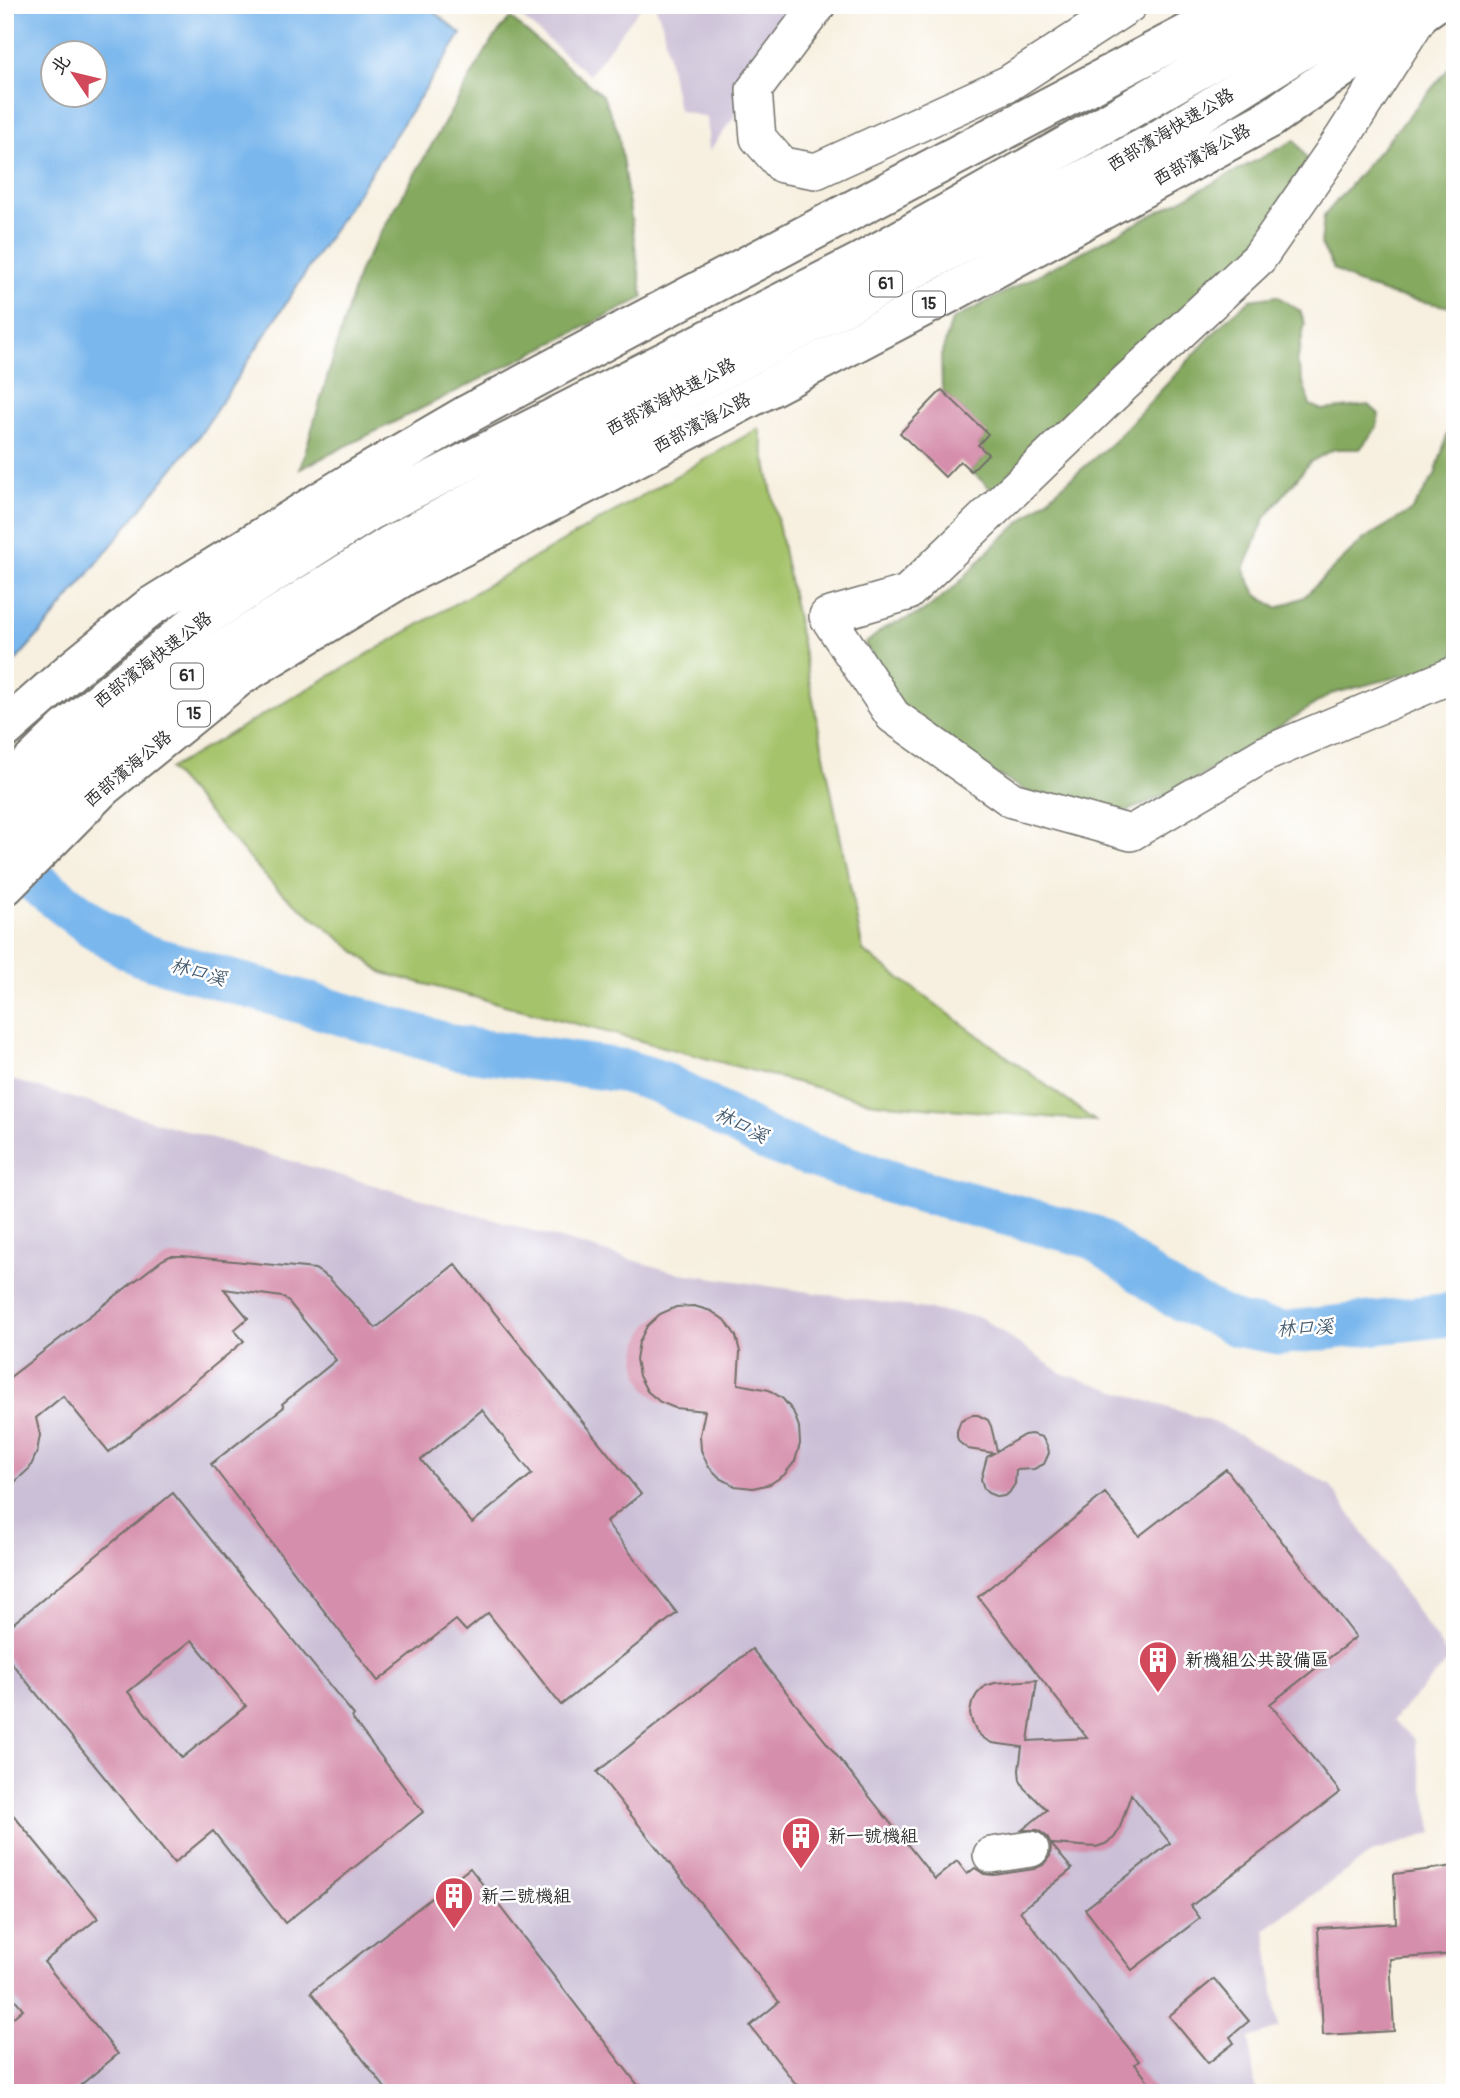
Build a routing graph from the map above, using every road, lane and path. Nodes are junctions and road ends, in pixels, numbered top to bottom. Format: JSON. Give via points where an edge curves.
{"nodes":[{"id":1,"x":818,"y":5,"type":"edge"},
{"id":2,"x":1129,"y":5,"type":"edge"},
{"id":3,"x":1242,"y":5,"type":"edge"},
{"id":4,"x":1310,"y":5,"type":"edge"},
{"id":5,"x":1370,"y":5,"type":"edge"},
{"id":6,"x":1427,"y":9,"type":"edge"},
{"id":7,"x":1455,"y":674,"type":"edge"},
{"id":8,"x":5,"y":729,"type":"edge"},
{"id":9,"x":5,"y":788,"type":"edge"},
{"id":10,"x":5,"y":837,"type":"edge"},
{"id":11,"x":5,"y":886,"type":"edge"},
{"id":12,"x":1031,"y":1849,"type":"dead end"},
{"id":13,"x":991,"y":1856,"type":"dead end"}],
"edges":[{"from":1,"to":2,"type":"street","via":[[754,90],[758,138],[782,165],[816,171],[1009,83]]},
{"from":3,"to":8,"type":"main road","via":[[470,413],[350,483],[150,607]]},
{"from":4,"to":9,"type":"main road","name":"西部濱海快速公路","number":"61","via":[[859,262],[370,511],[197,622],[66,729]]},
{"from":5,"to":10,"type":"main road","name":"西部濱海快速公路","number":"61","via":[[1153,144],[390,545],[210,658],[92,750]]},
{"from":6,"to":7,"type":"street","via":[[1259,258],[907,593],[827,616],[893,716],[1012,800],[1131,833],[1265,754]]},
{"from":6,"to":11,"type":"main road","name":"西部濱海公路","number":"15","via":[[1271,118],[950,293],[408,574],[240,676],[103,787]]},
{"from":12,"to":13,"type":"street"}]}
